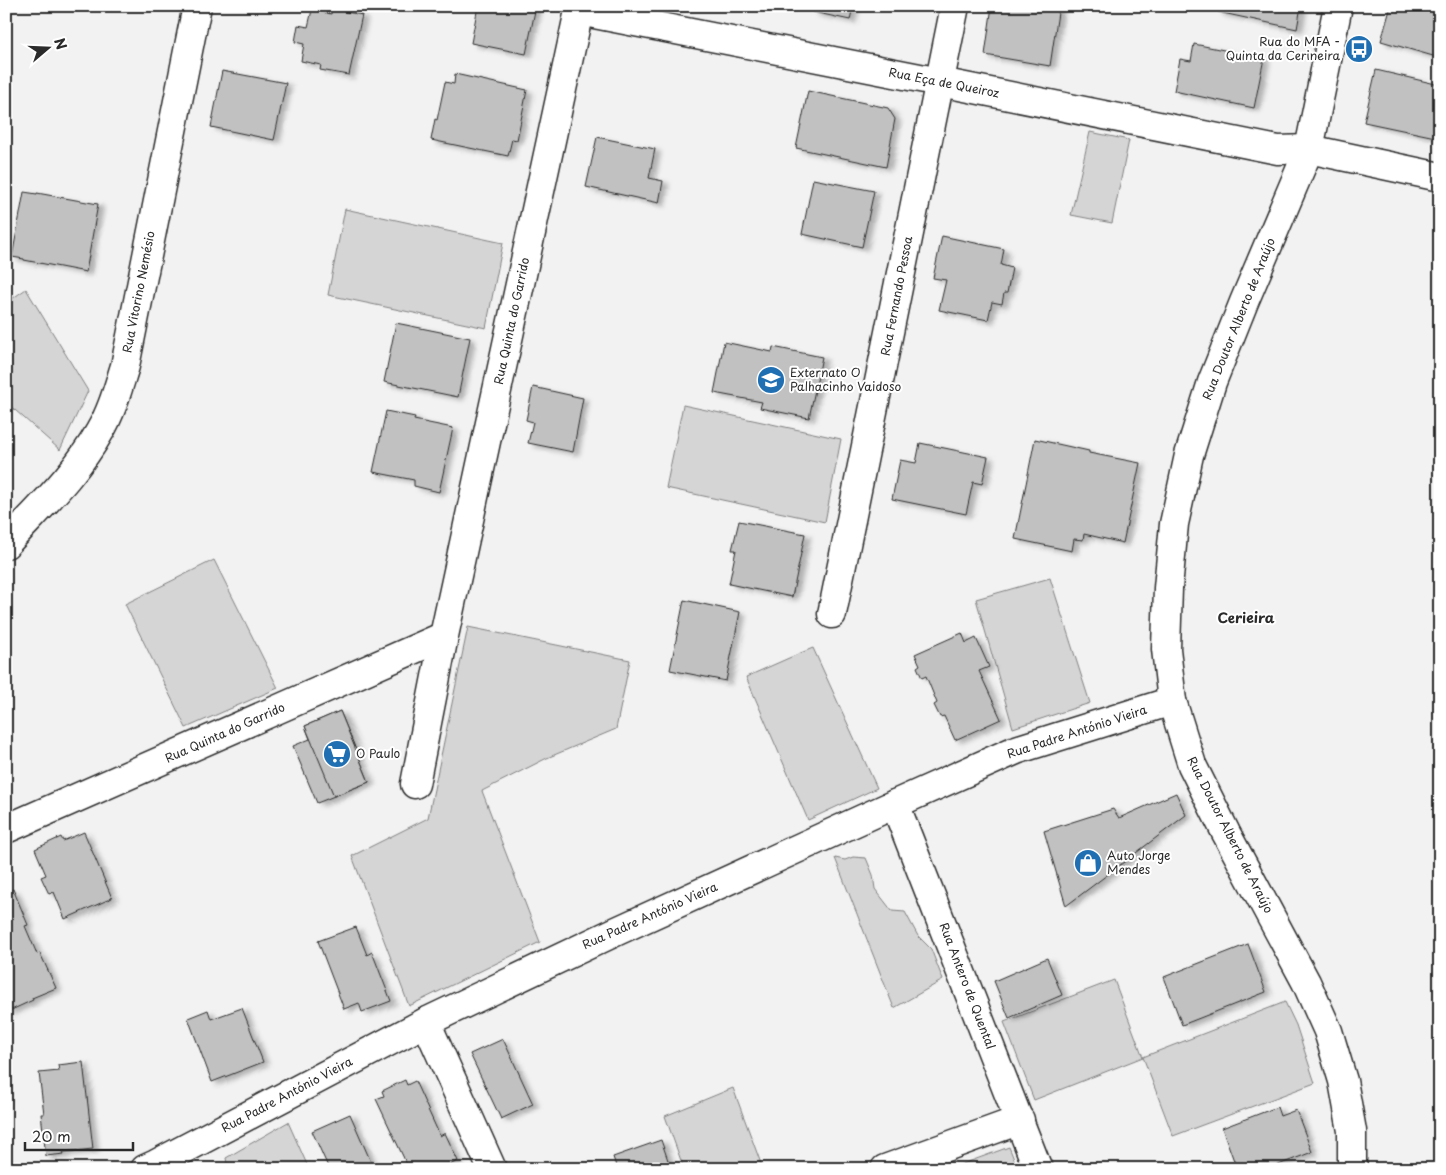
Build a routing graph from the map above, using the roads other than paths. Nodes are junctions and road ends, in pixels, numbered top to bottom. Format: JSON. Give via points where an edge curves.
{"nodes":[{"id":1,"x":196,"y":6,"type":"edge"},
{"id":2,"x":955,"y":6,"type":"edge"},
{"id":3,"x":1338,"y":6,"type":"edge"},
{"id":4,"x":579,"y":9,"type":"edge"},
{"id":5,"x":940,"y":82,"type":"junction"},
{"id":6,"x":1310,"y":149,"type":"junction"},
{"id":7,"x":1440,"y":177,"type":"edge"},
{"id":8,"x":6,"y":544,"type":"edge"},
{"id":9,"x":832,"y":614,"type":"dead end"},
{"id":10,"x":444,"y":636,"type":"junction"},
{"id":11,"x":1172,"y":701,"type":"junction"},
{"id":12,"x":415,"y":784,"type":"dead end"},
{"id":13,"x":895,"y":804,"type":"junction"},
{"id":14,"x":6,"y":829,"type":"edge"},
{"id":15,"x":426,"y":1022,"type":"junction"},
{"id":16,"x":1020,"y":1120,"type":"junction"},
{"id":17,"x":145,"y":1169,"type":"edge"},
{"id":18,"x":492,"y":1169,"type":"edge"},
{"id":19,"x":885,"y":1169,"type":"edge"},
{"id":20,"x":1038,"y":1169,"type":"edge"},
{"id":21,"x":1352,"y":1169,"type":"edge"}],
"edges":[{"from":1,"to":8,"type":"street","name":"Rua Vitorino Nemésio","via":[[124,366],[114,400],[101,430],[79,465]]},
{"from":2,"to":5,"type":"street","name":"Rua Fernando Pessoa"},
{"from":3,"to":6,"type":"street","name":"Rua Doutor Alberto de Araújo"},
{"from":4,"to":5,"type":"street","name":"Rua Eça de Queiroz"},
{"from":4,"to":10,"type":"street","name":"Rua Quinta do Garrido"},
{"from":5,"to":6,"type":"street","name":"Rua Eça de Queiroz","via":[[1278,150]]},
{"from":5,"to":9,"type":"street","name":"Rua Fernando Pessoa"},
{"from":6,"to":7,"type":"street","name":"Rua Eça de Queiroz"},
{"from":6,"to":11,"type":"street","name":"Rua Doutor Alberto de Araújo","via":[[1212,382],[1189,456],[1174,524],[1168,588],[1166,649]]},
{"from":10,"to":12,"type":"street","name":"Rua Quinta do Garrido"},
{"from":10,"to":14,"type":"street","name":"Rua Quinta do Garrido"},
{"from":11,"to":13,"type":"street","name":"Rua Padre António Vieira","via":[[1016,750]]},
{"from":11,"to":21,"type":"street","name":"Rua Doutor Alberto de Araújo","via":[[1192,766],[1306,982],[1328,1031],[1343,1081],[1352,1131]]},
{"from":13,"to":15,"type":"street","name":"Rua Padre António Vieira"},
{"from":13,"to":16,"type":"street","name":"Rua Antero de Quental"},
{"from":15,"to":17,"type":"street","name":"Rua Padre António Vieira"},
{"from":15,"to":18,"type":"street"},
{"from":16,"to":19,"type":"street"},
{"from":16,"to":20,"type":"street","name":"Rua Antero de Quental"}]}
